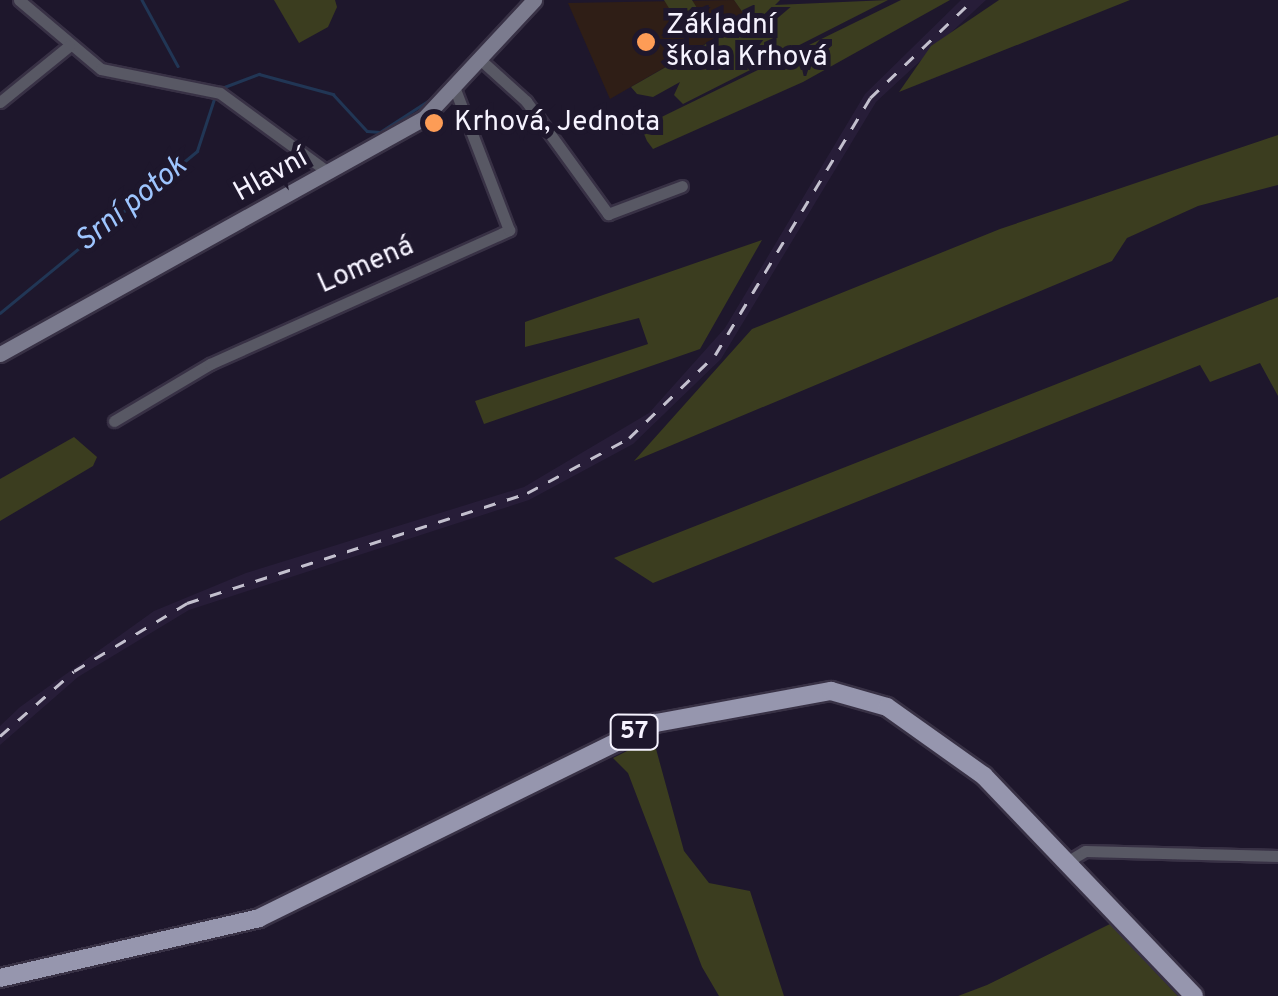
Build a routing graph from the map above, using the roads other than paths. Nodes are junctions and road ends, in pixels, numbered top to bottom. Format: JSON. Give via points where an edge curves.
{"nodes":[{"id":1,"x":19,"y":0,"type":"edge"},
{"id":2,"x":534,"y":0,"type":"edge"},
{"id":3,"x":68,"y":46,"type":"junction"},
{"id":4,"x":484,"y":63,"type":"junction"},
{"id":5,"x":456,"y":92,"type":"junction"},
{"id":6,"x":0,"y":102,"type":"edge"},
{"id":7,"x":328,"y":172,"type":"junction"},
{"id":8,"x":682,"y":186,"type":"dead end"},
{"id":9,"x":0,"y":354,"type":"edge"},
{"id":10,"x":114,"y":420,"type":"dead end"},
{"id":11,"x":1278,"y":856,"type":"edge"},
{"id":12,"x":1070,"y":860,"type":"junction"},
{"id":13,"x":0,"y":978,"type":"edge"},
{"id":14,"x":1194,"y":996,"type":"edge"}],
"edges":[{"from":1,"to":3,"type":"street"},
{"from":2,"to":4,"type":"street","name":"Hlavní"},
{"from":3,"to":6,"type":"street"},
{"from":3,"to":7,"type":"street","via":[[101,69],[216,91]]},
{"from":4,"to":5,"type":"street","name":"Hlavní"},
{"from":4,"to":8,"type":"street","via":[[526,101],[608,214]]},
{"from":5,"to":7,"type":"street","name":"Hlavní"},
{"from":5,"to":10,"type":"street","name":"Lomená","via":[[509,230],[210,364]]},
{"from":7,"to":9,"type":"street","name":"Hlavní"},
{"from":11,"to":12,"type":"street","via":[[1085,852]]},
{"from":12,"to":13,"type":"main road","number":"57","via":[[984,776],[900,715],[853,694],[803,692],[629,734],[259,918]]},
{"from":12,"to":14,"type":"main road","number":"57"}]}
